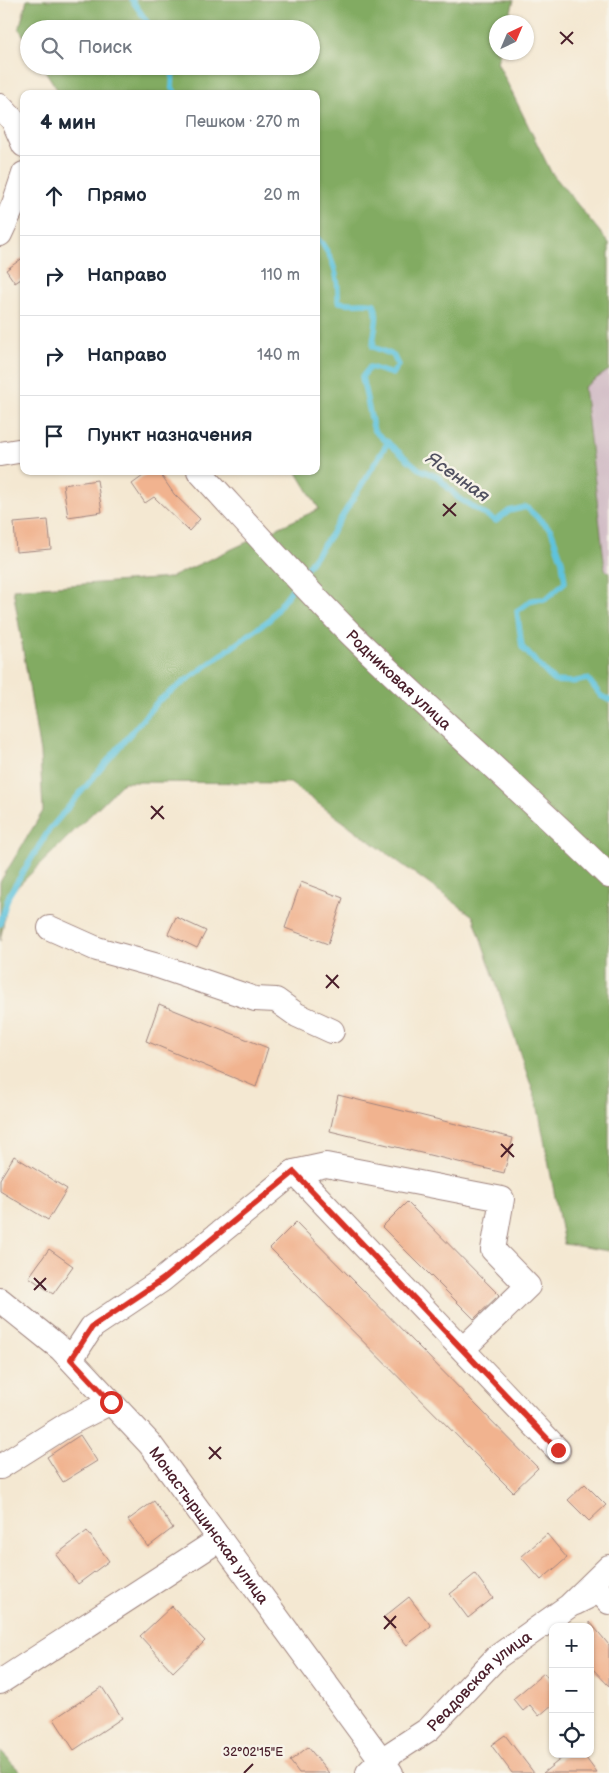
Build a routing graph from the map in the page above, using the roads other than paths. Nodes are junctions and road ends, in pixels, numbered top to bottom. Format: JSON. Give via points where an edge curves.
{"nodes":[{"id":1,"x":0,"y":106,"type":"edge"},
{"id":2,"x":20,"y":137,"type":"edge"},
{"id":3,"x":20,"y":184,"type":"edge"},
{"id":4,"x":0,"y":234,"type":"edge"},
{"id":5,"x":20,"y":451,"type":"edge"},
{"id":6,"x":0,"y":454,"type":"edge"},
{"id":7,"x":203,"y":475,"type":"edge"},
{"id":8,"x":609,"y":876,"type":"edge"},
{"id":9,"x":50,"y":928,"type":"dead end"},
{"id":10,"x":332,"y":1031,"type":"dead end"},
{"id":11,"x":294,"y":1172,"type":"junction"},
{"id":12,"x":0,"y":1300,"type":"edge"},
{"id":13,"x":463,"y":1349,"type":"junction"},
{"id":14,"x":71,"y":1359,"type":"junction"},
{"id":15,"x":111,"y":1402,"type":"junction"},
{"id":16,"x":558,"y":1450,"type":"dead end"},
{"id":17,"x":0,"y":1466,"type":"edge"},
{"id":18,"x":220,"y":1539,"type":"junction"},
{"id":19,"x":609,"y":1567,"type":"edge"},
{"id":20,"x":609,"y":1602,"type":"edge"},
{"id":21,"x":569,"y":1606,"type":"junction"},
{"id":22,"x":0,"y":1682,"type":"edge"},
{"id":23,"x":380,"y":1769,"type":"edge"}],
"edges":[{"from":1,"to":2,"type":"street"},
{"from":3,"to":4,"type":"street"},
{"from":5,"to":6,"type":"street"},
{"from":7,"to":8,"type":"street","name":"Родниковая улица","via":[[360,643],[532,800]]},
{"from":9,"to":10,"type":"street","via":[[97,949],[255,999],[276,1000]]},
{"from":11,"to":13,"type":"street"},
{"from":11,"to":13,"type":"street","via":[[326,1165],[502,1199],[493,1250],[528,1286]]},
{"from":11,"to":14,"type":"street","via":[[162,1280],[92,1327]]},
{"from":12,"to":14,"type":"street","name":"Монастырщинская улица"},
{"from":13,"to":16,"type":"street"},
{"from":14,"to":15,"type":"street","name":"Монастырщинская улица"},
{"from":15,"to":17,"type":"street"},
{"from":15,"to":18,"type":"street","name":"Монастырщинская улица","via":[[150,1444]]},
{"from":18,"to":22,"type":"street"},
{"from":18,"to":23,"type":"street","name":"Монастырщинская улица"},
{"from":19,"to":21,"type":"street","name":"Реадовская улица"},
{"from":20,"to":21,"type":"street","via":[[599,1591]]},
{"from":21,"to":23,"type":"street","name":"Реадовская улица","via":[[497,1657],[429,1729]]}]}
